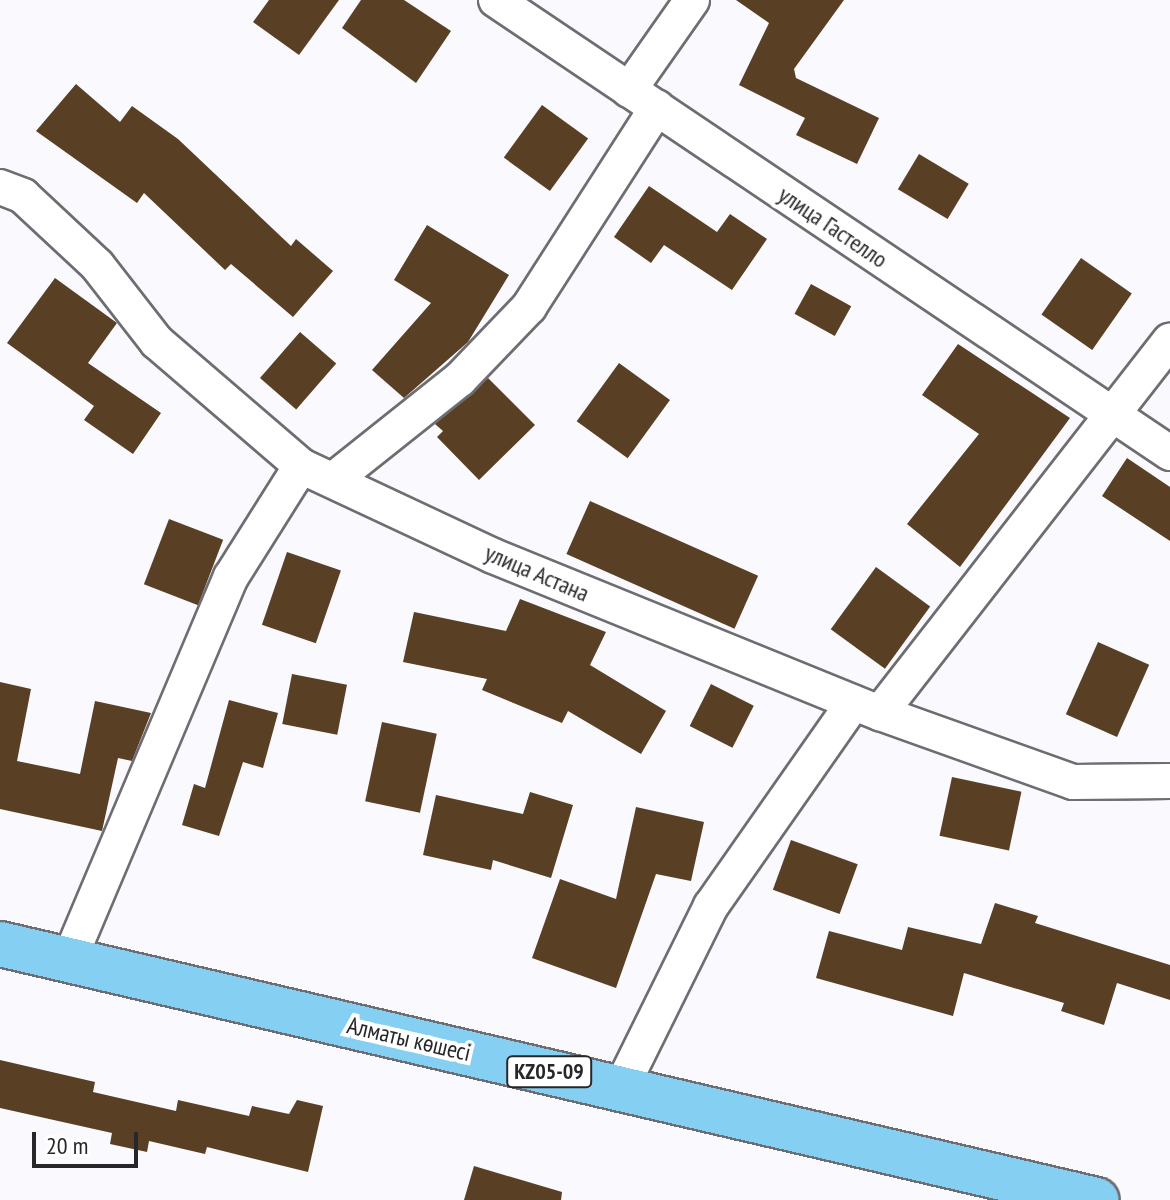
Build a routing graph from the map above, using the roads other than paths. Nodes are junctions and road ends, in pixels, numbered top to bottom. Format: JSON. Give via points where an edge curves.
{"nodes":[{"id":1,"x":496,"y":0,"type":"edge"},
{"id":2,"x":692,"y":0,"type":"edge"},
{"id":3,"x":643,"y":99,"type":"junction"},
{"id":4,"x":0,"y":187,"type":"edge"},
{"id":5,"x":1170,"y":341,"type":"edge"},
{"id":6,"x":1114,"y":415,"type":"junction"},
{"id":7,"x":1170,"y":453,"type":"edge"},
{"id":8,"x":301,"y":466,"type":"junction"},
{"id":9,"x":333,"y":480,"type":"junction"},
{"id":10,"x":866,"y":708,"type":"junction"},
{"id":11,"x":1170,"y":781,"type":"edge"},
{"id":12,"x":0,"y":944,"type":"edge"},
{"id":13,"x":69,"y":960,"type":"junction"},
{"id":14,"x":621,"y":1088,"type":"junction"},
{"id":15,"x":1097,"y":1200,"type":"edge"}],
"edges":[{"from":1,"to":3,"type":"street","name":"улица Гастелло"},
{"from":2,"to":3,"type":"street"},
{"from":3,"to":6,"type":"street","name":"улица Гастелло"},
{"from":3,"to":9,"type":"street","via":[[529,307],[460,379]]},
{"from":4,"to":8,"type":"street","name":"улица Астана","via":[[45,216],[97,265],[157,342]]},
{"from":5,"to":6,"type":"street"},
{"from":6,"to":7,"type":"street","name":"улица Гастелло"},
{"from":6,"to":10,"type":"street"},
{"from":8,"to":9,"type":"street","name":"улица Астана"},
{"from":8,"to":13,"type":"street","via":[[231,577]]},
{"from":9,"to":10,"type":"street","name":"улица Астана","via":[[493,556]]},
{"from":10,"to":11,"type":"street","name":"улица Астана","via":[[1073,782]]},
{"from":10,"to":14,"type":"street","via":[[711,906]]},
{"from":12,"to":13,"type":"main road","name":"Алматы көшесі","number":"KZ05-09"},
{"from":13,"to":14,"type":"main road","name":"Алматы көшесі","number":"KZ05-09"},
{"from":14,"to":15,"type":"main road","name":"Алматы көшесі","number":"KZ05-09"}]}
